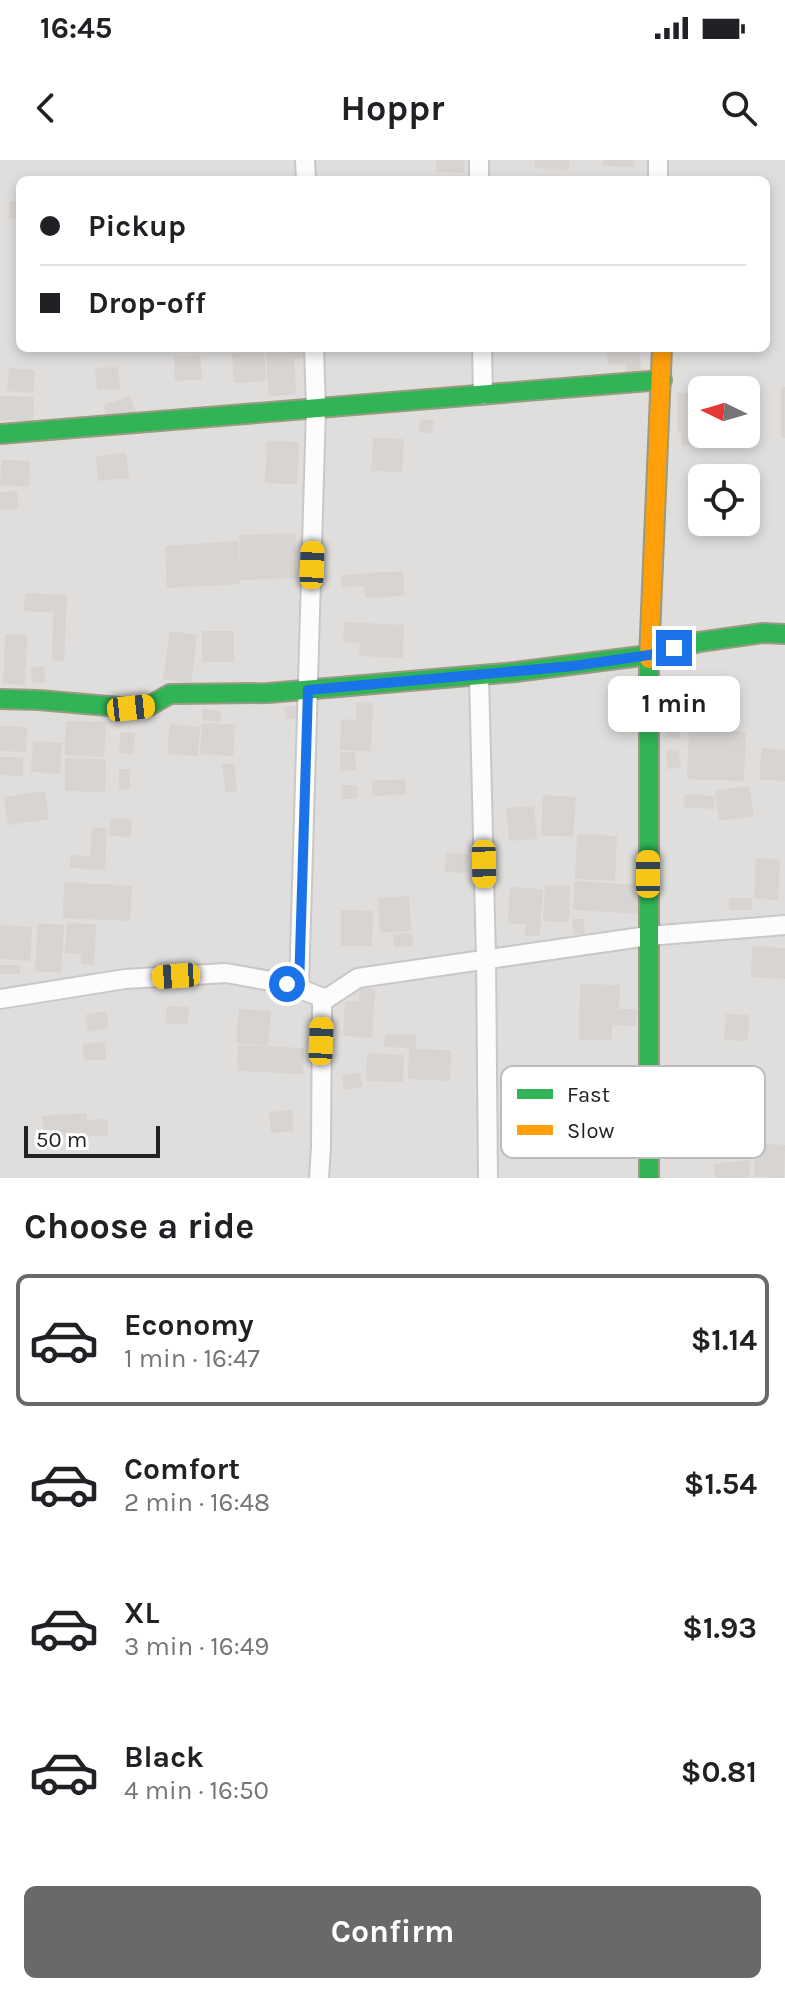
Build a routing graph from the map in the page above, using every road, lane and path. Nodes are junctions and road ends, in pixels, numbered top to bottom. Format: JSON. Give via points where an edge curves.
{"nodes":[{"id":1,"x":314,"y":352,"type":"edge"},
{"id":2,"x":482,"y":352,"type":"edge"},
{"id":3,"x":662,"y":352,"type":"edge"},
{"id":4,"x":662,"y":380,"type":"junction"},
{"id":5,"x":483,"y":395,"type":"junction"},
{"id":6,"x":316,"y":408,"type":"junction"},
{"id":7,"x":0,"y":434,"type":"edge"},
{"id":8,"x":785,"y":634,"type":"edge"},
{"id":9,"x":649,"y":655,"type":"junction"},
{"id":10,"x":479,"y":675,"type":"junction"},
{"id":11,"x":308,"y":690,"type":"junction"},
{"id":12,"x":0,"y":699,"type":"edge"},
{"id":13,"x":785,"y":925,"type":"edge"},
{"id":14,"x":648,"y":936,"type":"junction"},
{"id":15,"x":486,"y":958,"type":"junction"},
{"id":16,"x":299,"y":988,"type":"junction"},
{"id":17,"x":0,"y":999,"type":"edge"},
{"id":18,"x":326,"y":999,"type":"junction"},
{"id":19,"x":649,"y":1066,"type":"edge"},
{"id":20,"x":649,"y":1158,"type":"edge"},
{"id":21,"x":319,"y":1178,"type":"edge"},
{"id":22,"x":488,"y":1178,"type":"edge"},
{"id":23,"x":649,"y":1178,"type":"edge"}],
"edges":[{"from":1,"to":6,"type":"street"},
{"from":2,"to":5,"type":"street"},
{"from":3,"to":4,"type":"street"},
{"from":4,"to":5,"type":"street"},
{"from":4,"to":9,"type":"street"},
{"from":5,"to":6,"type":"street"},
{"from":6,"to":7,"type":"street"},
{"from":6,"to":11,"type":"street"},
{"from":8,"to":9,"type":"street","via":[[699,642]]},
{"from":9,"to":10,"type":"street"},
{"from":9,"to":14,"type":"street"},
{"from":10,"to":11,"type":"street"},
{"from":10,"to":15,"type":"street"},
{"from":11,"to":12,"type":"street","via":[[170,694],[149,706],[131,708]]},
{"from":11,"to":16,"type":"street"},
{"from":13,"to":14,"type":"street"},
{"from":14,"to":15,"type":"street"},
{"from":14,"to":19,"type":"street"},
{"from":15,"to":18,"type":"street","via":[[358,978]]},
{"from":15,"to":22,"type":"street"},
{"from":16,"to":17,"type":"street","via":[[226,973],[125,979]]},
{"from":16,"to":18,"type":"street"},
{"from":18,"to":21,"type":"street"},
{"from":20,"to":23,"type":"street"}]}
